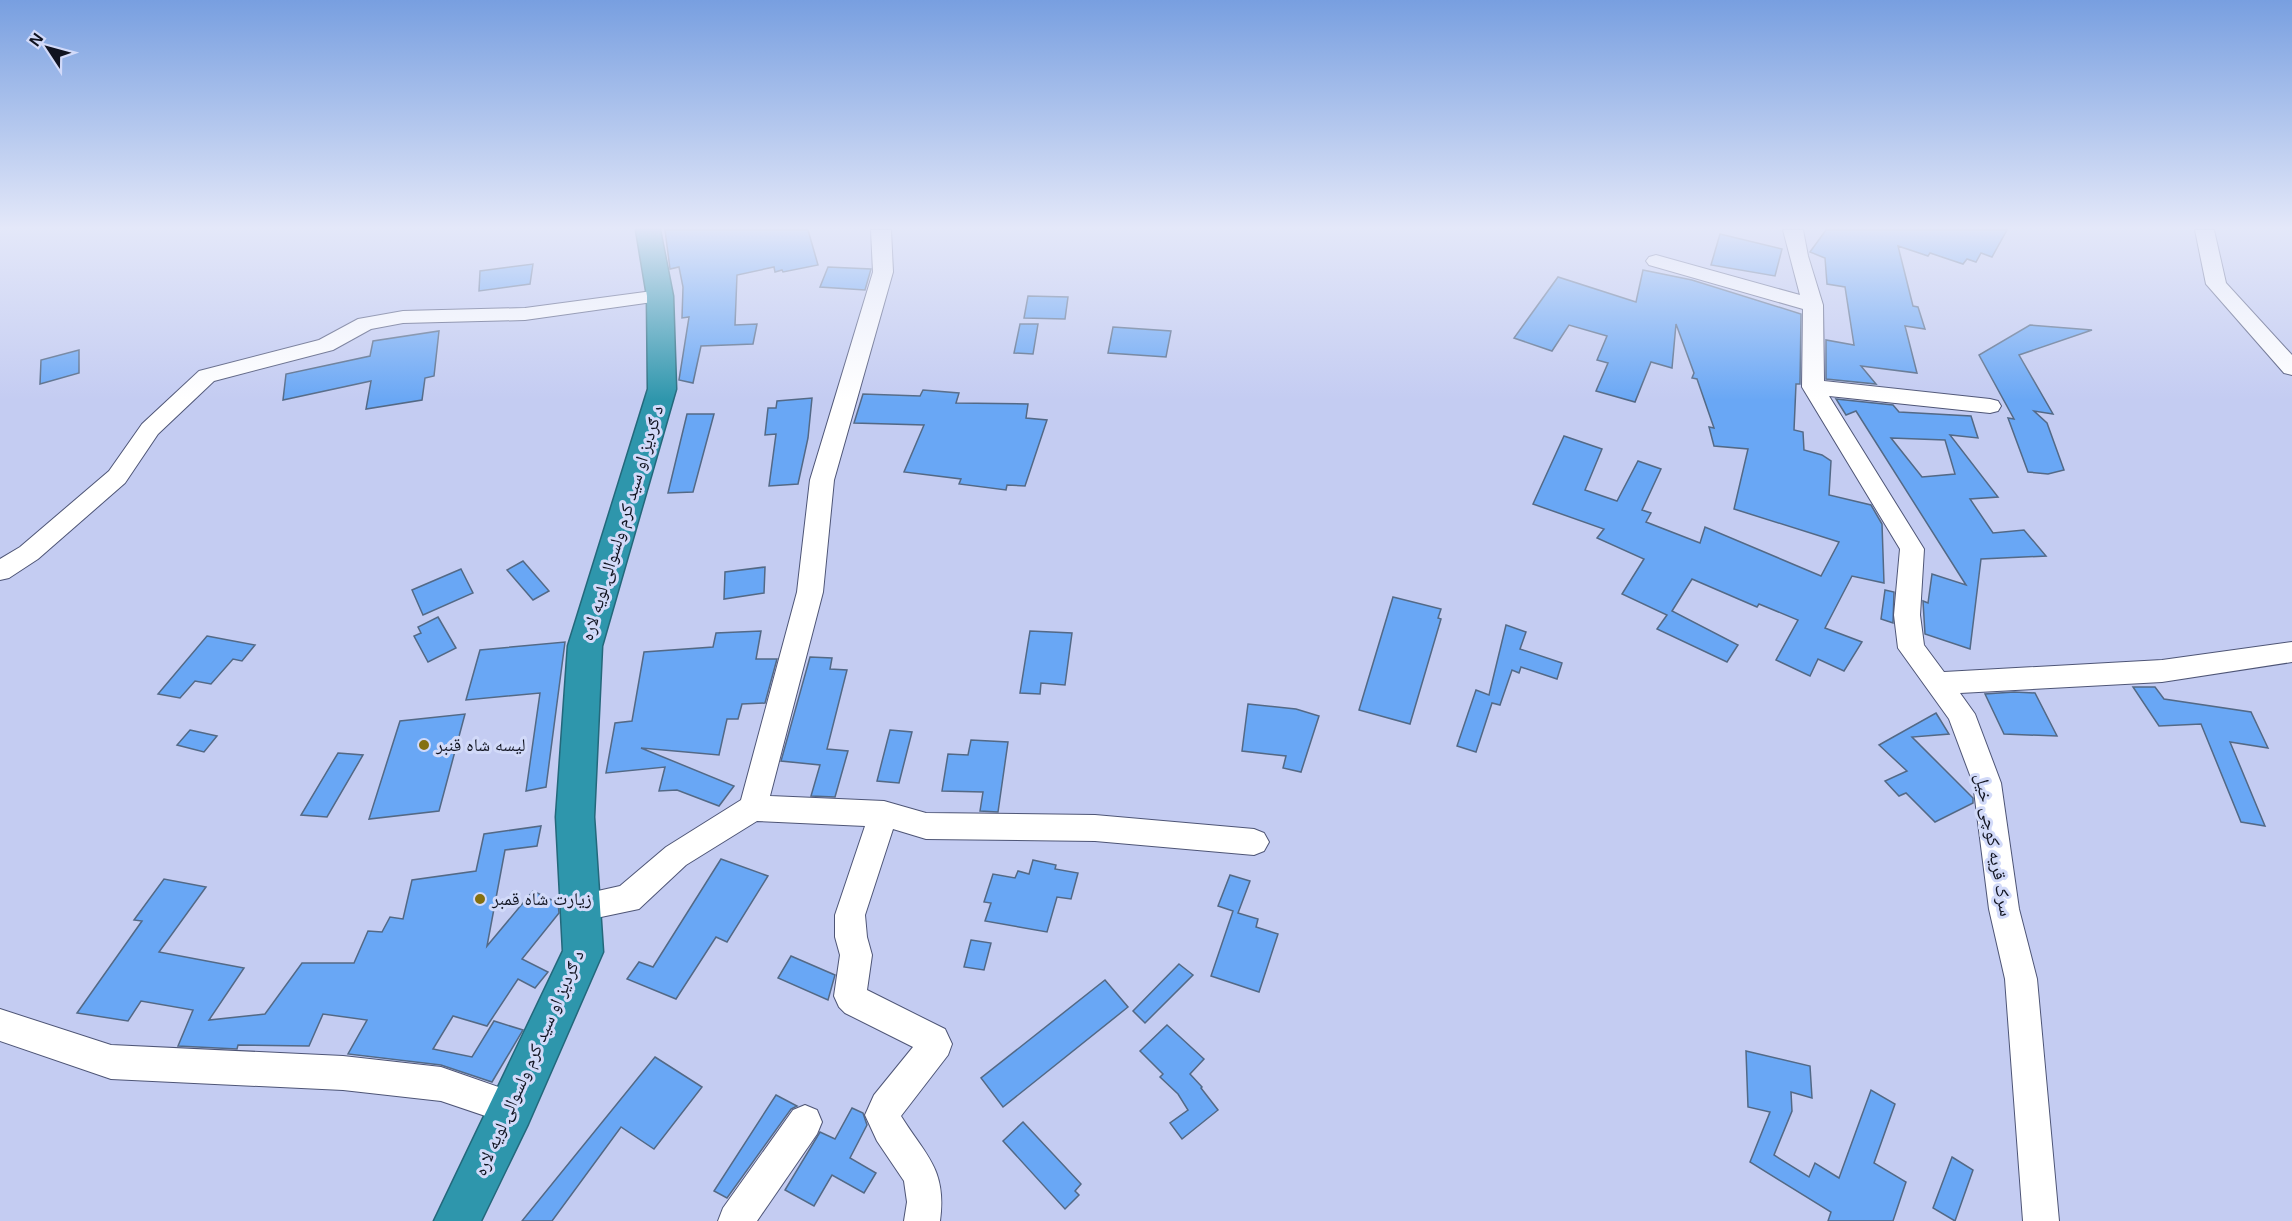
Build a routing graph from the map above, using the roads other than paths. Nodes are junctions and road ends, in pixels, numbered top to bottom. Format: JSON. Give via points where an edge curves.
{"nodes":[{"id":1,"x":658,"y":287,"type":"edge"},
{"id":2,"x":876,"y":287,"type":"edge"},
{"id":3,"x":1747,"y":287,"type":"edge"},
{"id":4,"x":1807,"y":287,"type":"edge"},
{"id":5,"x":2219,"y":287,"type":"edge"},
{"id":6,"x":660,"y":296,"type":"junction"},
{"id":7,"x":1813,"y":306,"type":"junction"},
{"id":8,"x":2292,"y":368,"type":"edge"},
{"id":9,"x":1813,"y":387,"type":"junction"},
{"id":10,"x":1990,"y":406,"type":"dead end"},
{"id":11,"x":0,"y":571,"type":"edge"},
{"id":12,"x":2292,"y":652,"type":"edge"},
{"id":13,"x":1938,"y":683,"type":"junction"},
{"id":14,"x":753,"y":808,"type":"junction"},
{"id":15,"x":884,"y":814,"type":"junction"},
{"id":16,"x":1254,"y":842,"type":"dead end"},
{"id":17,"x":582,"y":907,"type":"junction"},
{"id":18,"x":0,"y":1025,"type":"edge"},
{"id":19,"x":512,"y":1108,"type":"junction"},
{"id":20,"x":805,"y":1122,"type":"dead end"},
{"id":21,"x":457,"y":1221,"type":"edge"},
{"id":22,"x":736,"y":1221,"type":"edge"},
{"id":23,"x":922,"y":1221,"type":"edge"},
{"id":24,"x":2041,"y":1221,"type":"edge"}],
"edges":[{"from":1,"to":6,"type":"highway","name":"د ګردیز او سید کرم ولسوالۍ لویه لاره"},
{"from":2,"to":14,"type":"street","via":[[822,480],[810,592]]},
{"from":3,"to":7,"type":"street"},
{"from":4,"to":7,"type":"street"},
{"from":5,"to":8,"type":"street"},
{"from":6,"to":11,"type":"street","via":[[525,314],[429,316],[365,324],[326,345],[207,376],[150,429],[117,477],[29,553]]},
{"from":6,"to":17,"type":"highway","name":"د ګردیز او سید کرم ولسوالۍ لویه لاره","via":[[663,388],[585,646],[575,817]]},
{"from":7,"to":9,"type":"street"},
{"from":9,"to":10,"type":"street"},
{"from":9,"to":13,"type":"street","name":"سرک قریه کوچی خیل","via":[[1912,549],[1907,615],[1911,648]]},
{"from":12,"to":13,"type":"street","via":[[2162,671]]},
{"from":13,"to":24,"type":"street","name":"سرک قریه کوچی خیل","via":[[1961,714],[1987,783],[2004,909],[2021,979]]},
{"from":14,"to":15,"type":"street"},
{"from":14,"to":17,"type":"street","via":[[676,856],[628,899]]},
{"from":15,"to":16,"type":"street","via":[[926,826],[1095,828]]},
{"from":15,"to":23,"type":"street","via":[[850,915],[856,955],[850,996],[936,1044],[882,1115],[918,1167],[926,1203]]},
{"from":17,"to":19,"type":"highway","name":"د ګردیز او سید کرم ولسوالۍ لویه لاره","via":[[583,952]]},
{"from":18,"to":19,"type":"street","via":[[111,1062],[343,1073],[441,1084]]},
{"from":19,"to":21,"type":"highway","name":"د ګردیز او سید کرم ولسوالۍ لویه لاره"},
{"from":20,"to":22,"type":"street"}]}
